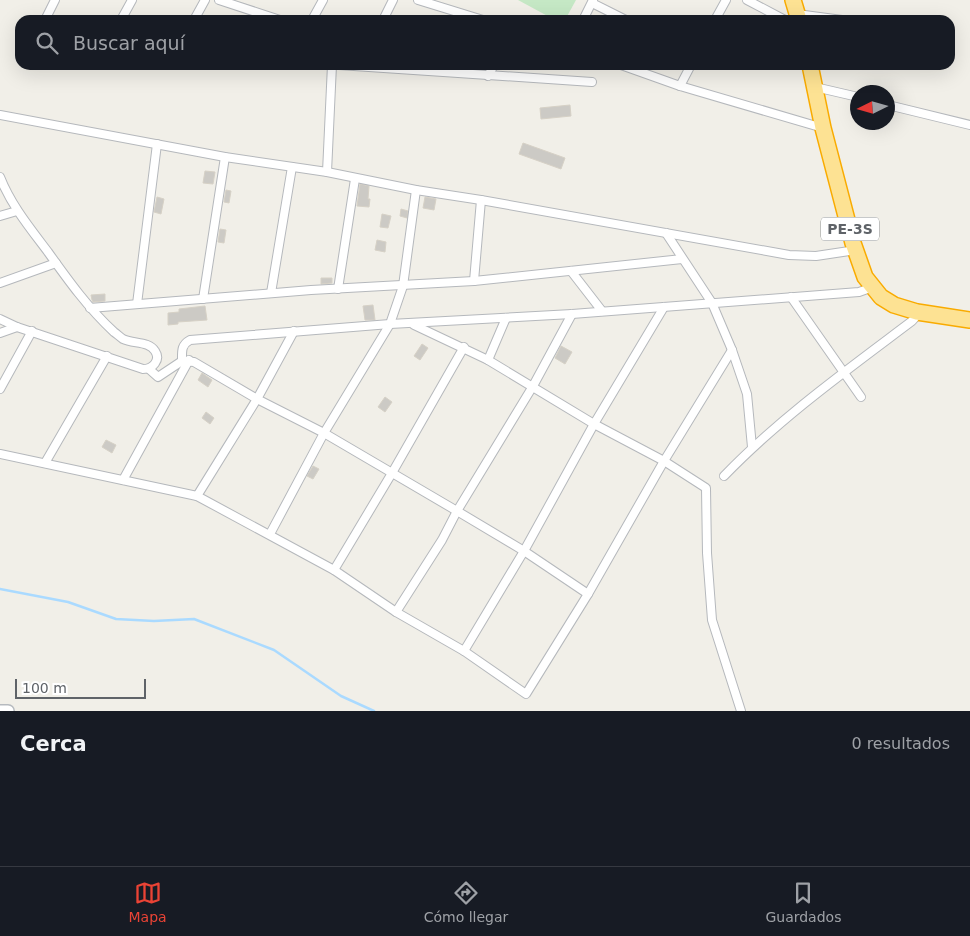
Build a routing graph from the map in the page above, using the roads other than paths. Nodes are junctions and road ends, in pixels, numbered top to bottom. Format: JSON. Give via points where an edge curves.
{"nodes":[{"id":1,"x":55,"y":0,"type":"edge"},
{"id":2,"x":132,"y":0,"type":"edge"},
{"id":3,"x":205,"y":0,"type":"edge"},
{"id":4,"x":220,"y":0,"type":"edge"},
{"id":5,"x":323,"y":0,"type":"edge"},
{"id":6,"x":393,"y":0,"type":"edge"},
{"id":7,"x":418,"y":0,"type":"edge"},
{"id":8,"x":726,"y":0,"type":"edge"},
{"id":9,"x":747,"y":0,"type":"edge"},
{"id":10,"x":593,"y":1,"type":"edge"},
{"id":11,"x":794,"y":13,"type":"edge"},
{"id":12,"x":48,"y":15,"type":"edge"},
{"id":13,"x":124,"y":15,"type":"edge"},
{"id":14,"x":197,"y":15,"type":"edge"},
{"id":15,"x":265,"y":15,"type":"edge"},
{"id":16,"x":315,"y":15,"type":"edge"},
{"id":17,"x":386,"y":15,"type":"edge"},
{"id":18,"x":467,"y":15,"type":"edge"},
{"id":19,"x":586,"y":15,"type":"edge"},
{"id":20,"x":617,"y":15,"type":"edge"},
{"id":21,"x":718,"y":15,"type":"edge"},
{"id":22,"x":808,"y":15,"type":"edge"},
{"id":23,"x":332,"y":70,"type":"edge"},
{"id":24,"x":411,"y":70,"type":"edge"},
{"id":25,"x":491,"y":70,"type":"edge"},
{"id":26,"x":636,"y":70,"type":"edge"},
{"id":27,"x":688,"y":70,"type":"edge"},
{"id":28,"x":811,"y":70,"type":"edge"},
{"id":29,"x":488,"y":76,"type":"junction"},
{"id":30,"x":592,"y":82,"type":"dead end"},
{"id":31,"x":680,"y":86,"type":"junction"},
{"id":32,"x":815,"y":87,"type":"junction"},
{"id":33,"x":850,"y":95,"type":"edge"},
{"id":34,"x":895,"y":107,"type":"edge"},
{"id":35,"x":0,"y":115,"type":"edge"},
{"id":36,"x":970,"y":125,"type":"edge"},
{"id":37,"x":823,"y":128,"type":"junction"},
{"id":38,"x":157,"y":144,"type":"junction"},
{"id":39,"x":225,"y":157,"type":"junction"},
{"id":40,"x":292,"y":168,"type":"junction"},
{"id":41,"x":327,"y":172,"type":"junction"},
{"id":42,"x":0,"y":177,"type":"edge"},
{"id":43,"x":355,"y":179,"type":"junction"},
{"id":44,"x":416,"y":190,"type":"junction"},
{"id":45,"x":482,"y":200,"type":"junction"},
{"id":46,"x":17,"y":211,"type":"junction"},
{"id":47,"x":0,"y":216,"type":"edge"},
{"id":48,"x":666,"y":233,"type":"junction"},
{"id":49,"x":856,"y":250,"type":"junction"},
{"id":50,"x":682,"y":259,"type":"junction"},
{"id":51,"x":56,"y":263,"type":"junction"},
{"id":52,"x":571,"y":271,"type":"junction"},
{"id":53,"x":474,"y":281,"type":"junction"},
{"id":54,"x":0,"y":282,"type":"edge"},
{"id":55,"x":403,"y":286,"type":"junction"},
{"id":56,"x":874,"y":287,"type":"junction"},
{"id":57,"x":338,"y":289,"type":"junction"},
{"id":58,"x":271,"y":293,"type":"junction"},
{"id":59,"x":791,"y":297,"type":"junction"},
{"id":60,"x":203,"y":299,"type":"junction"},
{"id":61,"x":712,"y":303,"type":"junction"},
{"id":62,"x":137,"y":304,"type":"junction"},
{"id":63,"x":664,"y":306,"type":"junction"},
{"id":64,"x":90,"y":308,"type":"junction"},
{"id":65,"x":602,"y":312,"type":"junction"},
{"id":66,"x":920,"y":312,"type":"junction"},
{"id":67,"x":572,"y":314,"type":"junction"},
{"id":68,"x":506,"y":318,"type":"junction"},
{"id":69,"x":0,"y":319,"type":"edge"},
{"id":70,"x":970,"y":320,"type":"edge"},
{"id":71,"x":390,"y":324,"type":"junction"},
{"id":72,"x":412,"y":324,"type":"junction"},
{"id":73,"x":17,"y":327,"type":"junction"},
{"id":74,"x":32,"y":331,"type":"junction"},
{"id":75,"x":294,"y":331,"type":"junction"},
{"id":76,"x":0,"y":333,"type":"edge"},
{"id":77,"x":464,"y":347,"type":"junction"},
{"id":78,"x":732,"y":350,"type":"junction"},
{"id":79,"x":107,"y":356,"type":"junction"},
{"id":80,"x":185,"y":360,"type":"junction"},
{"id":81,"x":488,"y":360,"type":"junction"},
{"id":82,"x":151,"y":367,"type":"junction"},
{"id":83,"x":844,"y":372,"type":"junction"},
{"id":84,"x":532,"y":386,"type":"junction"},
{"id":85,"x":0,"y":389,"type":"edge"},
{"id":86,"x":861,"y":396,"type":"dead end"},
{"id":87,"x":257,"y":399,"type":"junction"},
{"id":88,"x":594,"y":424,"type":"junction"},
{"id":89,"x":324,"y":433,"type":"junction"},
{"id":90,"x":752,"y":447,"type":"junction"},
{"id":91,"x":0,"y":454,"type":"edge"},
{"id":92,"x":664,"y":461,"type":"junction"},
{"id":93,"x":45,"y":463,"type":"junction"},
{"id":94,"x":392,"y":473,"type":"junction"},
{"id":95,"x":724,"y":476,"type":"dead end"},
{"id":96,"x":122,"y":480,"type":"junction"},
{"id":97,"x":197,"y":496,"type":"junction"},
{"id":98,"x":458,"y":511,"type":"junction"},
{"id":99,"x":270,"y":534,"type":"junction"},
{"id":100,"x":524,"y":551,"type":"junction"},
{"id":101,"x":334,"y":570,"type":"junction"},
{"id":102,"x":588,"y":594,"type":"junction"},
{"id":103,"x":396,"y":612,"type":"junction"},
{"id":104,"x":464,"y":651,"type":"junction"},
{"id":105,"x":0,"y":707,"type":"edge"},
{"id":106,"x":0,"y":711,"type":"edge"},
{"id":107,"x":4,"y":711,"type":"edge"},
{"id":108,"x":8,"y":711,"type":"edge"},
{"id":109,"x":741,"y":711,"type":"edge"}],
"edges":[{"from":1,"to":12,"type":"street"},
{"from":2,"to":13,"type":"street"},
{"from":3,"to":14,"type":"street"},
{"from":4,"to":15,"type":"street"},
{"from":5,"to":16,"type":"street"},
{"from":6,"to":17,"type":"street"},
{"from":7,"to":18,"type":"street"},
{"from":8,"to":21,"type":"street"},
{"from":9,"to":11,"type":"street"},
{"from":10,"to":19,"type":"street"},
{"from":10,"to":20,"type":"street"},
{"from":11,"to":22,"type":"street"},
{"from":23,"to":41,"type":"street"},
{"from":24,"to":29,"type":"street"},
{"from":25,"to":29,"type":"street"},
{"from":26,"to":31,"type":"street"},
{"from":27,"to":31,"type":"street"},
{"from":28,"to":32,"type":"highway","number":"PE-3S"},
{"from":29,"to":30,"type":"street"},
{"from":31,"to":37,"type":"street"},
{"from":32,"to":33,"type":"street"},
{"from":32,"to":37,"type":"highway","number":"PE-3S"},
{"from":34,"to":36,"type":"street"},
{"from":35,"to":38,"type":"street"},
{"from":37,"to":49,"type":"highway","number":"PE-3S"},
{"from":38,"to":39,"type":"street"},
{"from":38,"to":62,"type":"street"},
{"from":39,"to":40,"type":"street"},
{"from":39,"to":60,"type":"street"},
{"from":40,"to":41,"type":"street"},
{"from":40,"to":58,"type":"street"},
{"from":41,"to":43,"type":"street"},
{"from":42,"to":46,"type":"street"},
{"from":43,"to":44,"type":"street"},
{"from":43,"to":57,"type":"street"},
{"from":44,"to":45,"type":"street"},
{"from":44,"to":55,"type":"street"},
{"from":45,"to":48,"type":"street"},
{"from":45,"to":53,"type":"street"},
{"from":46,"to":47,"type":"street"},
{"from":46,"to":51,"type":"street"},
{"from":48,"to":49,"type":"street","via":[[789,255],[816,256]]},
{"from":48,"to":50,"type":"street"},
{"from":49,"to":56,"type":"highway","number":"PE-3S","via":[[865,277]]},
{"from":50,"to":52,"type":"street"},
{"from":50,"to":61,"type":"street"},
{"from":51,"to":54,"type":"street"},
{"from":51,"to":64,"type":"street"},
{"from":52,"to":53,"type":"street"},
{"from":52,"to":65,"type":"street"},
{"from":53,"to":55,"type":"street"},
{"from":55,"to":57,"type":"street"},
{"from":55,"to":71,"type":"street"},
{"from":56,"to":59,"type":"street","via":[[859,292]]},
{"from":56,"to":66,"type":"highway","number":"PE-3S","via":[[881,297],[894,305]]},
{"from":57,"to":58,"type":"street"},
{"from":58,"to":60,"type":"street"},
{"from":59,"to":61,"type":"street"},
{"from":59,"to":83,"type":"street"},
{"from":60,"to":62,"type":"street"},
{"from":61,"to":63,"type":"street"},
{"from":61,"to":78,"type":"street"},
{"from":62,"to":64,"type":"street"},
{"from":63,"to":65,"type":"street"},
{"from":63,"to":88,"type":"street"},
{"from":64,"to":82,"type":"street","via":[[123,339],[154,349],[156,361]]},
{"from":65,"to":67,"type":"street"},
{"from":66,"to":70,"type":"highway","number":"PE-3S"},
{"from":66,"to":83,"type":"street"},
{"from":67,"to":68,"type":"street"},
{"from":67,"to":84,"type":"street"},
{"from":68,"to":72,"type":"street"},
{"from":68,"to":81,"type":"street"},
{"from":69,"to":73,"type":"street"},
{"from":71,"to":72,"type":"street"},
{"from":71,"to":75,"type":"street"},
{"from":71,"to":89,"type":"street"},
{"from":72,"to":77,"type":"street"},
{"from":73,"to":74,"type":"street"},
{"from":73,"to":76,"type":"street"},
{"from":74,"to":79,"type":"street"},
{"from":74,"to":85,"type":"street"},
{"from":75,"to":80,"type":"street","via":[[190,340],[182,347]]},
{"from":75,"to":87,"type":"street"},
{"from":77,"to":81,"type":"street"},
{"from":77,"to":94,"type":"street"},
{"from":78,"to":90,"type":"street","via":[[747,394]]},
{"from":78,"to":92,"type":"street"},
{"from":79,"to":82,"type":"street","via":[[143,369]]},
{"from":79,"to":93,"type":"street"},
{"from":80,"to":82,"type":"street","via":[[158,376]]},
{"from":80,"to":87,"type":"street","via":[[194,362]]},
{"from":80,"to":96,"type":"street"},
{"from":81,"to":84,"type":"street"},
{"from":83,"to":86,"type":"street"},
{"from":83,"to":90,"type":"street"},
{"from":84,"to":88,"type":"street"},
{"from":84,"to":98,"type":"street"},
{"from":87,"to":89,"type":"street"},
{"from":87,"to":97,"type":"street"},
{"from":88,"to":92,"type":"street"},
{"from":88,"to":100,"type":"street"},
{"from":89,"to":94,"type":"street"},
{"from":89,"to":99,"type":"street"},
{"from":90,"to":95,"type":"street"},
{"from":91,"to":93,"type":"street"},
{"from":92,"to":102,"type":"street"},
{"from":92,"to":109,"type":"street","via":[[706,488],[712,620]]},
{"from":93,"to":96,"type":"street"},
{"from":94,"to":98,"type":"street"},
{"from":94,"to":101,"type":"street"},
{"from":96,"to":97,"type":"street"},
{"from":97,"to":99,"type":"street"},
{"from":98,"to":100,"type":"street"},
{"from":98,"to":103,"type":"street"},
{"from":99,"to":101,"type":"street"},
{"from":100,"to":102,"type":"street"},
{"from":100,"to":104,"type":"street"},
{"from":101,"to":103,"type":"street"},
{"from":102,"to":104,"type":"street","via":[[526,694]]},
{"from":103,"to":104,"type":"street"},
{"from":105,"to":107,"type":"street"},
{"from":106,"to":107,"type":"street"},
{"from":107,"to":108,"type":"street"}]}
